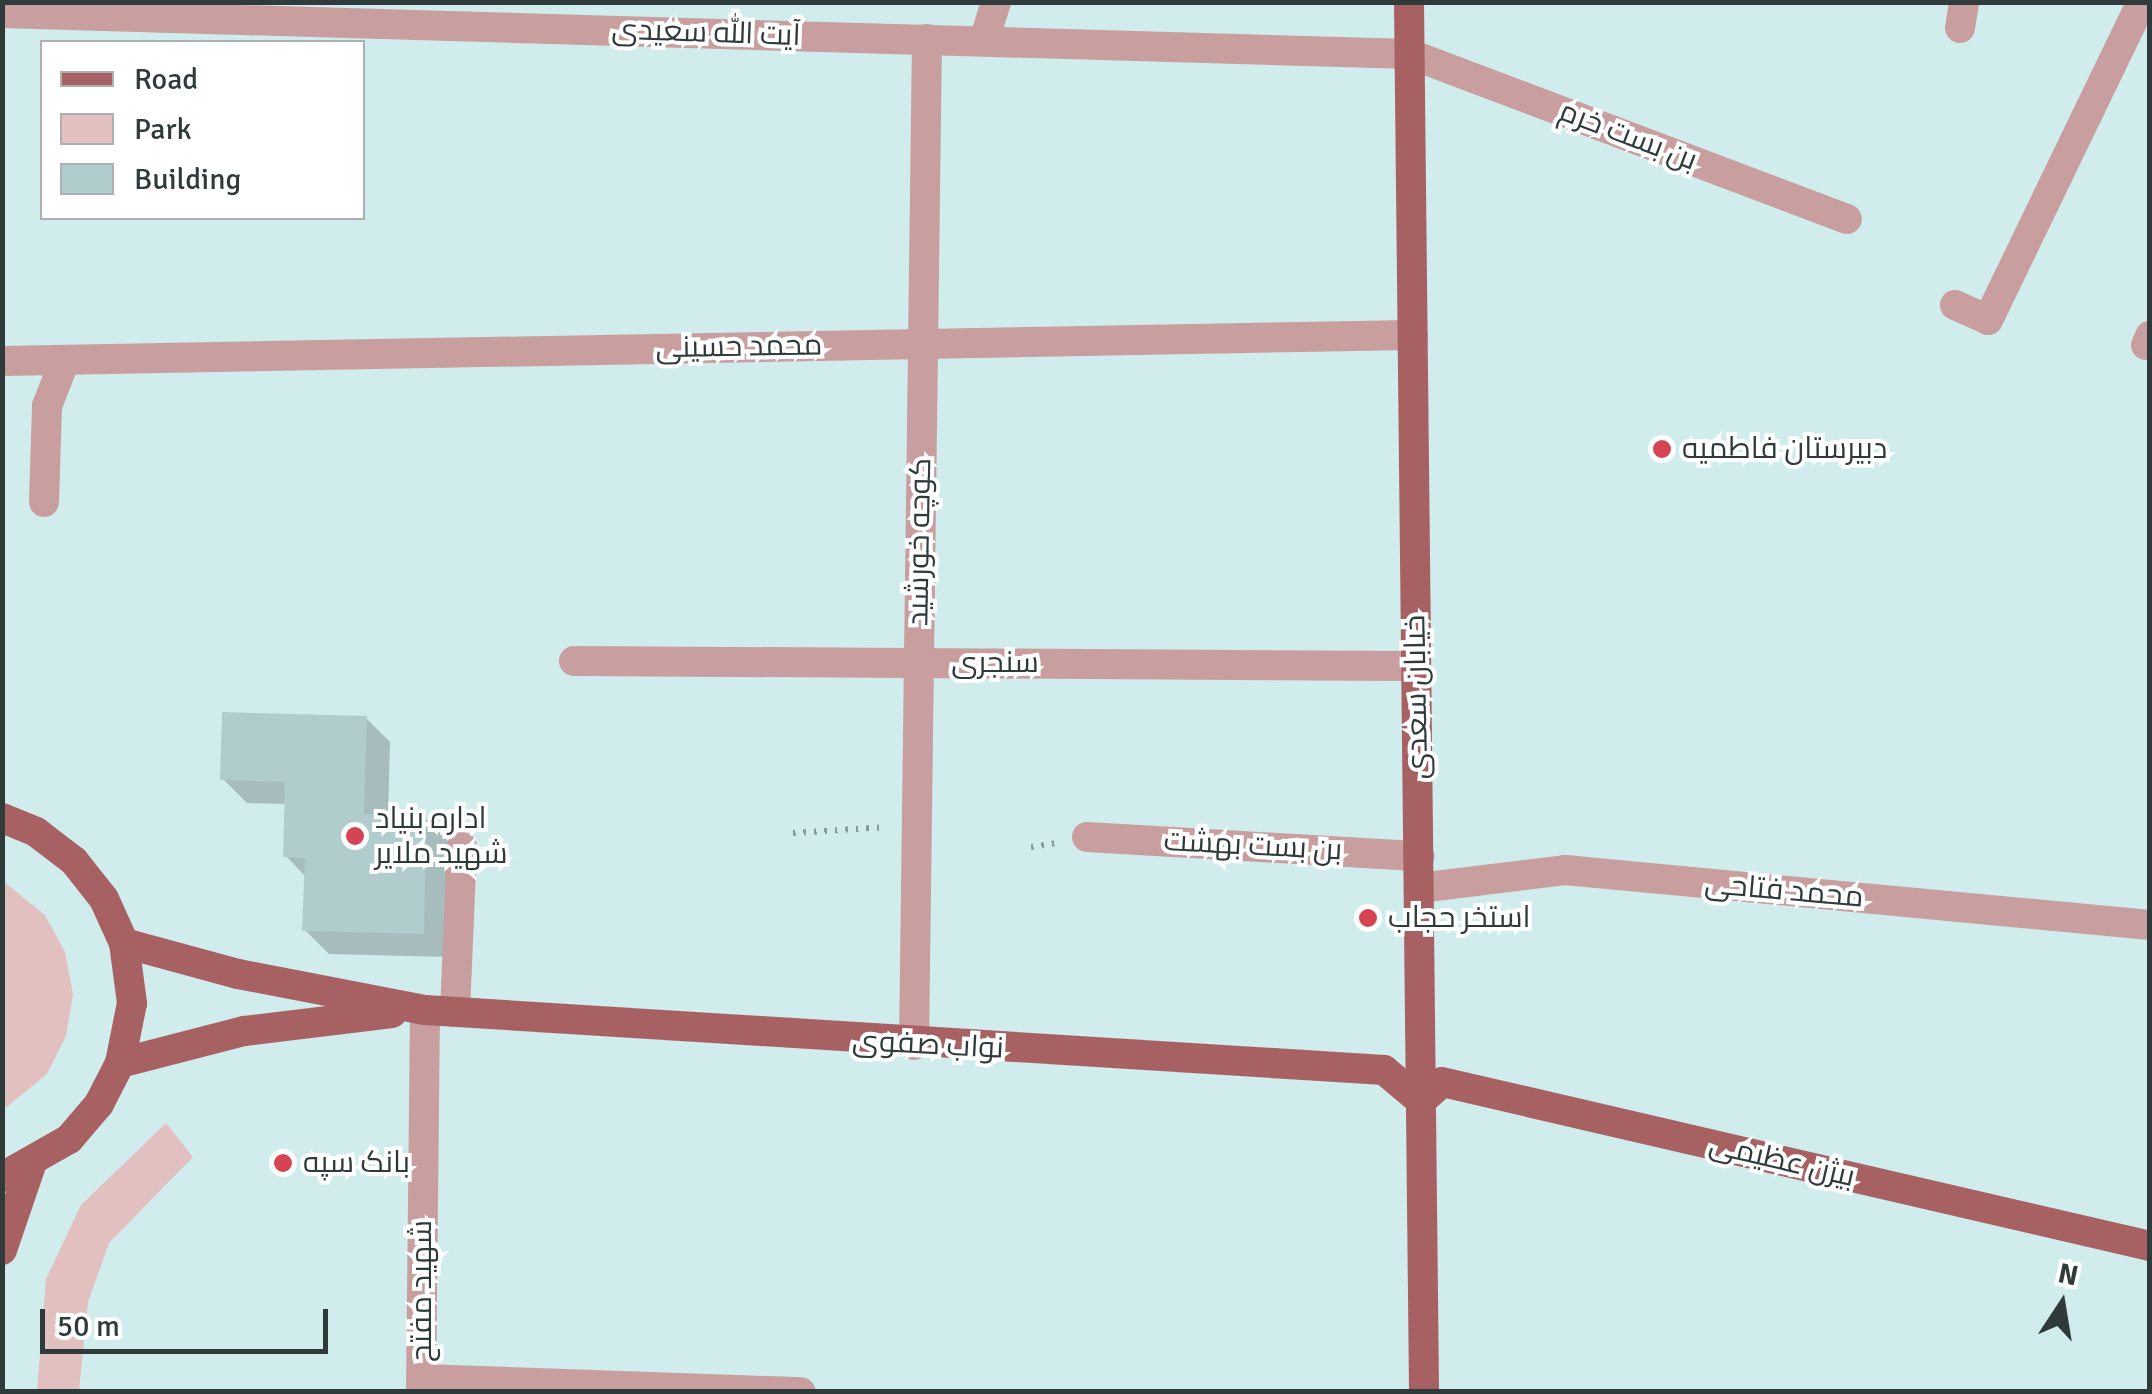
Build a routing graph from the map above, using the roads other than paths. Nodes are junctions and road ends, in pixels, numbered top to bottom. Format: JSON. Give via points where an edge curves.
{"nodes":[{"id":1,"x":996,"y":2,"type":"edge"},
{"id":2,"x":1410,"y":2,"type":"edge"},
{"id":3,"x":2142,"y":2,"type":"edge"},
{"id":4,"x":2,"y":13,"type":"edge"},
{"id":5,"x":926,"y":40,"type":"junction"},
{"id":6,"x":984,"y":42,"type":"junction"},
{"id":7,"x":1410,"y":54,"type":"junction"},
{"id":8,"x":1847,"y":219,"type":"dead end"},
{"id":9,"x":1955,"y":305,"type":"dead end"},
{"id":10,"x":1413,"y":336,"type":"junction"},
{"id":11,"x":923,"y":344,"type":"junction"},
{"id":12,"x":65,"y":360,"type":"junction"},
{"id":13,"x":2,"y":361,"type":"edge"},
{"id":14,"x":44,"y":502,"type":"dead end"},
{"id":15,"x":574,"y":660,"type":"dead end"},
{"id":16,"x":919,"y":663,"type":"junction"},
{"id":17,"x":1416,"y":666,"type":"junction"},
{"id":18,"x":2,"y":818,"type":"edge"},
{"id":19,"x":1087,"y":837,"type":"dead end"},
{"id":20,"x":462,"y":847,"type":"dead end"},
{"id":21,"x":1419,"y":856,"type":"junction"},
{"id":22,"x":1419,"y":888,"type":"junction"},
{"id":23,"x":2150,"y":925,"type":"edge"},
{"id":24,"x":124,"y":943,"type":"junction"},
{"id":25,"x":440,"y":1011,"type":"junction"},
{"id":26,"x":914,"y":1046,"type":"junction"},
{"id":27,"x":120,"y":1063,"type":"junction"},
{"id":28,"x":1421,"y":1101,"type":"junction"},
{"id":29,"x":32,"y":1165,"type":"junction"},
{"id":30,"x":2,"y":1177,"type":"edge"},
{"id":31,"x":2150,"y":1246,"type":"edge"},
{"id":32,"x":2,"y":1250,"type":"edge"},
{"id":33,"x":422,"y":1385,"type":"edge"},
{"id":34,"x":801,"y":1392,"type":"edge"},
{"id":35,"x":1424,"y":1392,"type":"edge"}],
"edges":[{"from":1,"to":6,"type":"street"},
{"from":2,"to":7,"type":"main road","name":"خیابان سعدی"},
{"from":3,"to":9,"type":"street","via":[[1988,320]]},
{"from":4,"to":5,"type":"street","name":"آیت الله سعیدی"},
{"from":5,"to":6,"type":"street","name":"آیت الله سعیدی"},
{"from":5,"to":11,"type":"street","name":"کوچه خورشید"},
{"from":6,"to":7,"type":"street","name":"آیت الله سعیدی"},
{"from":7,"to":8,"type":"street","name":"بن بست خرم"},
{"from":7,"to":10,"type":"main road","name":"خیابان سعدی"},
{"from":10,"to":11,"type":"street","name":"محمد حسینی"},
{"from":10,"to":17,"type":"main road","name":"خیابان سعدی"},
{"from":11,"to":12,"type":"street","name":"محمد حسینی"},
{"from":11,"to":16,"type":"street","name":"کوچه خورشید"},
{"from":12,"to":13,"type":"street","name":"محمد حسینی"},
{"from":12,"to":14,"type":"street","via":[[46,406]]},
{"from":15,"to":16,"type":"street","name":"سنجری"},
{"from":16,"to":17,"type":"street","name":"سنجری"},
{"from":16,"to":26,"type":"street","name":"کوچه خورشید"},
{"from":17,"to":21,"type":"main road","name":"خیابان سعدی"},
{"from":18,"to":24,"type":"main road","via":[[36,832],[74,861],[104,899]]},
{"from":19,"to":21,"type":"street","name":"بن بست بهشت"},
{"from":20,"to":25,"type":"street","name":"شهید مفتح"},
{"from":21,"to":22,"type":"main road","name":"خیابان سعدی"},
{"from":22,"to":23,"type":"street","name":"محمد فتاحی","via":[[1565,870]]},
{"from":22,"to":28,"type":"main road","name":"خیابان سعدی"},
{"from":24,"to":25,"type":"main road","via":[[238,974]]},
{"from":24,"to":27,"type":"main road","via":[[132,1004]]},
{"from":25,"to":26,"type":"main road","name":"نواب صفوی"},
{"from":25,"to":27,"type":"main road","via":[[244,1031]]},
{"from":25,"to":33,"type":"street","name":"شهید مفتح"},
{"from":26,"to":28,"type":"main road","name":"نواب صفوی","via":[[1384,1070]]},
{"from":27,"to":29,"type":"main road","via":[[100,1104],[70,1138]]},
{"from":28,"to":31,"type":"main road","name":"بیژن عظیمی","via":[[1442,1082]]},
{"from":28,"to":35,"type":"main road","name":"خیابان سعدی"},
{"from":29,"to":30,"type":"main road"},
{"from":29,"to":32,"type":"main road"},
{"from":33,"to":34,"type":"street"}]}
